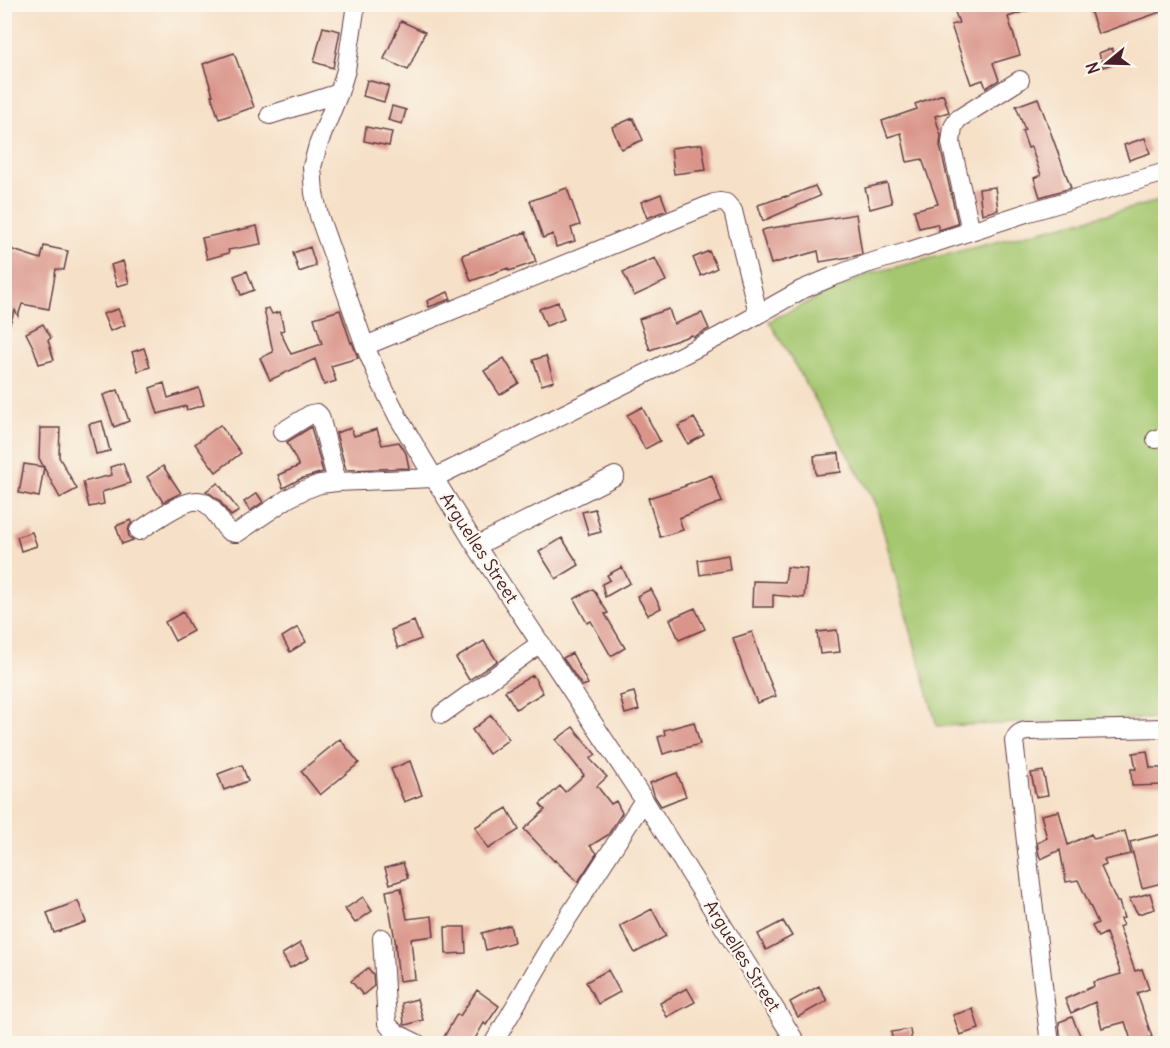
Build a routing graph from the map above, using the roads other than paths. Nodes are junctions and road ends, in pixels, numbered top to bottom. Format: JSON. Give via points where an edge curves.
{"nodes":[{"id":1,"x":356,"y":4,"type":"edge"},
{"id":2,"x":1020,"y":80,"type":"dead end"},
{"id":3,"x":339,"y":93,"type":"junction"},
{"id":4,"x":270,"y":115,"type":"dead end"},
{"id":5,"x":1166,"y":172,"type":"edge"},
{"id":6,"x":971,"y":231,"type":"junction"},
{"id":7,"x":758,"y":314,"type":"junction"},
{"id":8,"x":365,"y":346,"type":"junction"},
{"id":9,"x":282,"y":432,"type":"dead end"},
{"id":10,"x":615,"y":476,"type":"dead end"},
{"id":11,"x":434,"y":478,"type":"junction"},
{"id":12,"x":337,"y":482,"type":"junction"},
{"id":13,"x":139,"y":531,"type":"dead end"},
{"id":14,"x":476,"y":546,"type":"junction"},
{"id":15,"x":541,"y":643,"type":"junction"},
{"id":16,"x":442,"y":714,"type":"dead end"},
{"id":17,"x":1166,"y":728,"type":"edge"},
{"id":18,"x":644,"y":800,"type":"junction"},
{"id":19,"x":382,"y":938,"type":"dead end"},
{"id":20,"x":418,"y":1044,"type":"edge"},
{"id":21,"x":493,"y":1044,"type":"edge"},
{"id":22,"x":797,"y":1044,"type":"edge"},
{"id":23,"x":1050,"y":1044,"type":"edge"}],
"edges":[{"from":1,"to":3,"type":"street","name":"Arguelles Street"},
{"from":2,"to":6,"type":"street","via":[[958,119],[953,127],[951,143]]},
{"from":3,"to":4,"type":"street"},
{"from":3,"to":8,"type":"street","name":"Arguelles Street","via":[[312,166],[314,193]]},
{"from":5,"to":6,"type":"street"},
{"from":6,"to":7,"type":"street","via":[[832,277]]},
{"from":7,"to":8,"type":"street","via":[[733,211],[720,202]]},
{"from":7,"to":11,"type":"street"},
{"from":8,"to":11,"type":"street","name":"Arguelles Street","via":[[398,417]]},
{"from":9,"to":12,"type":"street","via":[[317,413]]},
{"from":10,"to":14,"type":"street"},
{"from":11,"to":12,"type":"street"},
{"from":11,"to":14,"type":"street","name":"Arguelles Street"},
{"from":12,"to":13,"type":"street","via":[[304,490],[237,533],[228,531],[210,507],[199,501],[182,504]]},
{"from":14,"to":15,"type":"street","name":"Arguelles Street"},
{"from":15,"to":16,"type":"street"},
{"from":15,"to":18,"type":"street","name":"Arguelles Street"},
{"from":17,"to":23,"type":"street","via":[[1027,731],[1014,741]]},
{"from":18,"to":21,"type":"street","via":[[556,936]]},
{"from":18,"to":22,"type":"street","name":"Arguelles Street"},
{"from":19,"to":20,"type":"street","via":[[387,1023],[394,1032]]}]}
